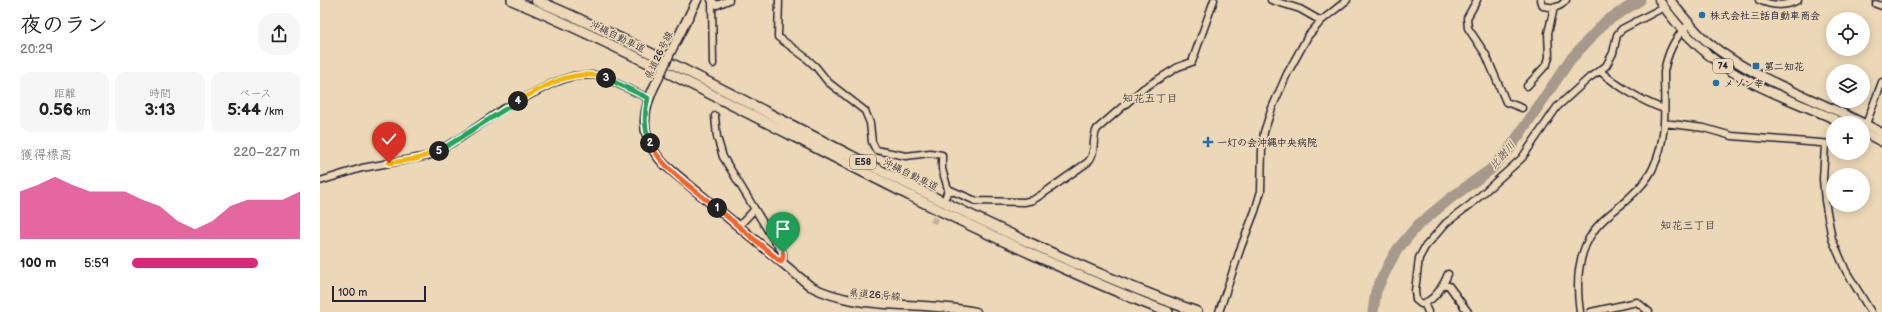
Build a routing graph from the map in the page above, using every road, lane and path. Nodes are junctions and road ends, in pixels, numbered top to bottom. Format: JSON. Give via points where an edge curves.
{"nodes":[{"id":1,"x":512,"y":0,"type":"edge"},
{"id":2,"x":536,"y":0,"type":"edge"},
{"id":3,"x":697,"y":0,"type":"edge"},
{"id":4,"x":729,"y":0,"type":"edge"},
{"id":5,"x":779,"y":0,"type":"edge"},
{"id":6,"x":1214,"y":0,"type":"edge"},
{"id":7,"x":1271,"y":0,"type":"edge"},
{"id":8,"x":1347,"y":0,"type":"edge"},
{"id":9,"x":1477,"y":0,"type":"edge"},
{"id":10,"x":1541,"y":0,"type":"edge"},
{"id":11,"x":1566,"y":0,"type":"edge"},
{"id":12,"x":1670,"y":0,"type":"edge"},
{"id":13,"x":1760,"y":0,"type":"edge"},
{"id":14,"x":1798,"y":0,"type":"edge"},
{"id":15,"x":711,"y":1,"type":"edge"},
{"id":16,"x":1661,"y":3,"type":"edge"},
{"id":17,"x":1554,"y":8,"type":"junction"},
{"id":18,"x":1321,"y":21,"type":"junction"},
{"id":19,"x":1689,"y":24,"type":"junction"},
{"id":20,"x":1682,"y":30,"type":"junction"},
{"id":21,"x":714,"y":64,"type":"dead end"},
{"id":22,"x":1600,"y":71,"type":"junction"},
{"id":23,"x":1882,"y":82,"type":"edge"},
{"id":24,"x":1527,"y":86,"type":"dead end"},
{"id":25,"x":648,"y":98,"type":"junction"},
{"id":26,"x":1522,"y":108,"type":"dead end"},
{"id":27,"x":1664,"y":108,"type":"junction"},
{"id":28,"x":715,"y":116,"type":"dead end"},
{"id":29,"x":1827,"y":116,"type":"edge"},
{"id":30,"x":1849,"y":116,"type":"edge"},
{"id":31,"x":1869,"y":116,"type":"edge"},
{"id":32,"x":1664,"y":122,"type":"junction"},
{"id":33,"x":1870,"y":126,"type":"edge"},
{"id":34,"x":1882,"y":133,"type":"edge"},
{"id":35,"x":1870,"y":137,"type":"edge"},
{"id":36,"x":1882,"y":142,"type":"edge"},
{"id":37,"x":1825,"y":145,"type":"joint"},
{"id":38,"x":320,"y":181,"type":"edge"},
{"id":39,"x":948,"y":189,"type":"junction"},
{"id":40,"x":946,"y":196,"type":"dead end"},
{"id":41,"x":754,"y":210,"type":"junction"},
{"id":42,"x":739,"y":226,"type":"junction"},
{"id":43,"x":781,"y":262,"type":"junction"},
{"id":44,"x":1448,"y":274,"type":"dead end"},
{"id":45,"x":1444,"y":284,"type":"junction"},
{"id":46,"x":1424,"y":303,"type":"junction"},
{"id":47,"x":976,"y":312,"type":"edge"},
{"id":48,"x":1168,"y":312,"type":"edge"},
{"id":49,"x":1197,"y":312,"type":"edge"},
{"id":50,"x":1219,"y":312,"type":"edge"},
{"id":51,"x":1428,"y":312,"type":"edge"},
{"id":52,"x":1468,"y":312,"type":"edge"},
{"id":53,"x":1580,"y":312,"type":"edge"},
{"id":54,"x":1591,"y":312,"type":"edge"},
{"id":55,"x":1649,"y":312,"type":"edge"},
{"id":56,"x":1871,"y":312,"type":"edge"}],
"edges":[{"from":1,"to":48,"type":"highway","name":"沖縄自動車道","number":"E58","via":[[677,76],[981,231]]},
{"from":2,"to":49,"type":"highway","name":"沖縄自動車道","number":"E58","via":[[684,70],[985,222],[1079,265]]},
{"from":3,"to":25,"type":"main road","name":"県道26号線","bridge":true},
{"from":4,"to":15,"type":"street","via":[[717,5]]},
{"from":5,"to":39,"type":"street","via":[[778,37],[816,66],[828,82],[865,111],[874,147],[880,152],[906,156],[930,153],[942,156],[942,169]]},
{"from":6,"to":39,"type":"street","via":[[1192,62],[1178,67],[1144,88],[1097,129],[1094,134],[1093,156],[1082,166],[1039,196],[1024,202],[976,201]]},
{"from":7,"to":18,"type":"street","via":[[1300,9]]},
{"from":8,"to":18,"type":"street"},
{"from":9,"to":26,"type":"street","via":[[1467,18],[1468,28],[1486,55],[1506,102]]},
{"from":10,"to":17,"type":"street","via":[[1542,6]]},
{"from":11,"to":17,"type":"street","via":[[1561,6]]},
{"from":12,"to":19,"type":"main road","number":"74"},
{"from":13,"to":14,"type":"street","via":[[1771,5],[1786,5]]},
{"from":15,"to":21,"type":"street"},
{"from":16,"to":20,"type":"main road","number":"74"},
{"from":16,"to":22,"type":"street","via":[[1622,29],[1614,42],[1609,61]]},
{"from":17,"to":24,"type":"street","via":[[1548,33],[1547,64]]},
{"from":18,"to":50,"type":"street","via":[[1303,44],[1268,120],[1262,149],[1261,191]]},
{"from":19,"to":20,"type":"street"},
{"from":19,"to":30,"type":"main road","number":"74","via":[[1725,55],[1750,70]]},
{"from":20,"to":27,"type":"street","via":[[1665,63]]},
{"from":20,"to":29,"type":"main road","number":"74","via":[[1708,54],[1744,79]]},
{"from":22,"to":27,"type":"street","via":[[1621,86]]},
{"from":22,"to":46,"type":"street","via":[[1557,107],[1522,158],[1470,206],[1446,223],[1425,247],[1420,258],[1414,291],[1416,300]]},
{"from":23,"to":31,"type":"street"},
{"from":25,"to":38,"type":"street","via":[[603,77],[573,76],[553,83],[503,109],[459,140],[428,156],[362,168]]},
{"from":25,"to":42,"type":"main road","name":"県道26号線","via":[[645,127],[656,154],[665,165]]},
{"from":27,"to":32,"type":"street"},
{"from":28,"to":41,"type":"street","via":[[716,137],[723,157]]},
{"from":32,"to":37,"type":"street","via":[[1704,128],[1732,136]]},
{"from":32,"to":53,"type":"street","via":[[1664,137],[1653,170],[1634,194],[1603,220],[1586,244],[1578,276]]},
{"from":33,"to":34,"type":"main road","number":"74"},
{"from":35,"to":36,"type":"main road"},
{"from":37,"to":56,"type":"street","via":[[1823,179],[1832,239],[1846,271]]},
{"from":39,"to":40,"type":"street"},
{"from":41,"to":42,"type":"street"},
{"from":41,"to":43,"type":"street","via":[[783,253]]},
{"from":42,"to":43,"type":"main road","name":"県道26号線"},
{"from":43,"to":47,"type":"main road","name":"県道26号線","via":[[818,291],[839,301]]},
{"from":44,"to":45,"type":"street"},
{"from":45,"to":46,"type":"street"},
{"from":45,"to":52,"type":"street","via":[[1449,286]]},
{"from":46,"to":51,"type":"street"},
{"from":54,"to":55,"type":"street","via":[[1636,302]]}]}
